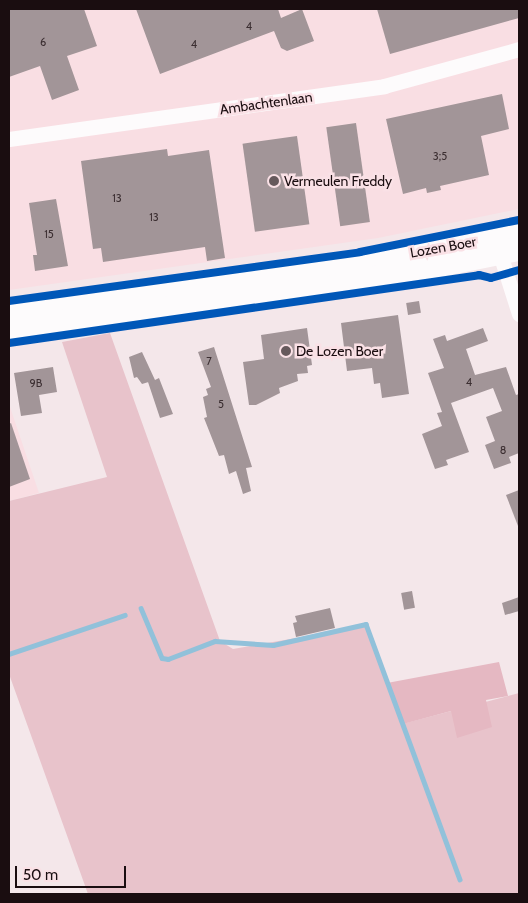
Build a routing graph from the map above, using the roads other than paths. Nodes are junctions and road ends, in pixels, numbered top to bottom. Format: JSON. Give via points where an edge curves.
{"nodes":[{"id":1,"x":519,"y":49,"type":"edge"},
{"id":2,"x":9,"y":139,"type":"edge"},
{"id":3,"x":519,"y":230,"type":"edge"},
{"id":4,"x":510,"y":252,"type":"edge"},
{"id":5,"x":9,"y":310,"type":"edge"},
{"id":6,"x":519,"y":314,"type":"edge"},
{"id":7,"x":9,"y":329,"type":"edge"}],
"edges":[{"from":1,"to":2,"type":"street","name":"Ambachtenlaan","via":[[384,86]]},
{"from":3,"to":5,"type":"main road","name":"Lozen Boer","via":[[334,266]]},
{"from":4,"to":6,"type":"street"},
{"from":4,"to":7,"type":"main road","name":"Lozen Boer","via":[[335,286]]}]}
